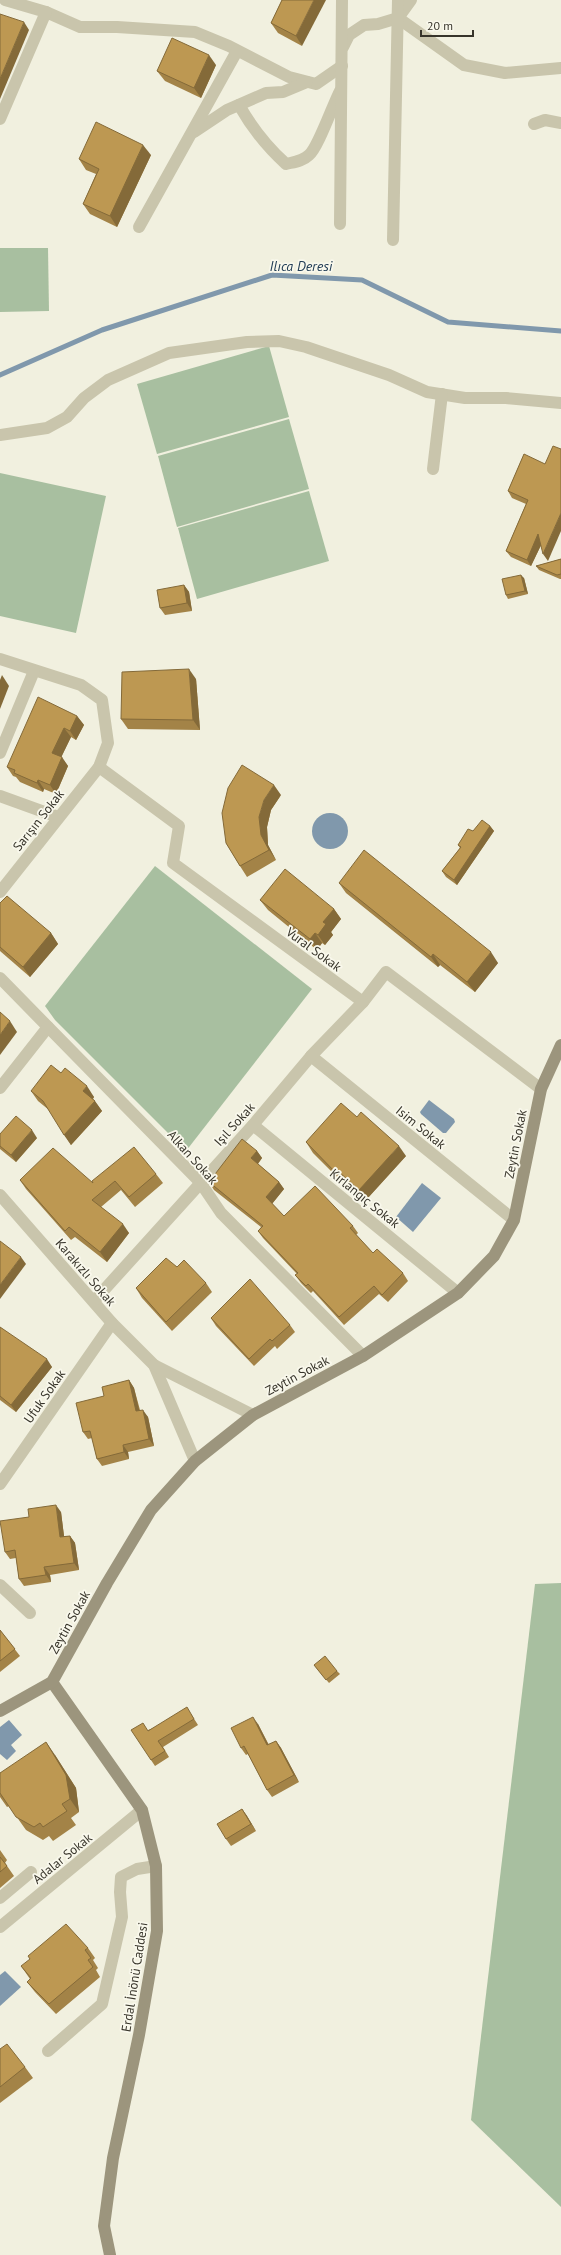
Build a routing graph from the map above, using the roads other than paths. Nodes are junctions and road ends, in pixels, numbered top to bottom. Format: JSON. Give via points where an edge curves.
{"nodes":[{"id":1,"x":5,"y":0,"type":"edge"},
{"id":2,"x":342,"y":0,"type":"edge"},
{"id":3,"x":398,"y":0,"type":"edge"},
{"id":4,"x":411,"y":0,"type":"edge"},
{"id":5,"x":46,"y":12,"type":"junction"},
{"id":6,"x":398,"y":18,"type":"junction"},
{"id":7,"x":342,"y":49,"type":"junction"},
{"id":8,"x":237,"y":51,"type":"junction"},
{"id":9,"x":342,"y":66,"type":"junction"},
{"id":10,"x":561,"y":68,"type":"edge"},
{"id":11,"x":307,"y":82,"type":"junction"},
{"id":12,"x":342,"y":87,"type":"junction"},
{"id":13,"x":239,"y":105,"type":"junction"},
{"id":14,"x":0,"y":119,"type":"edge"},
{"id":15,"x":561,"y":123,"type":"edge"},
{"id":16,"x":534,"y":124,"type":"dead end"},
{"id":17,"x":191,"y":134,"type":"junction"},
{"id":18,"x":340,"y":224,"type":"dead end"},
{"id":19,"x":139,"y":227,"type":"dead end"},
{"id":20,"x":393,"y":240,"type":"dead end"},
{"id":21,"x":442,"y":394,"type":"junction"},
{"id":22,"x":561,"y":403,"type":"edge"},
{"id":23,"x":0,"y":435,"type":"edge"},
{"id":24,"x":433,"y":469,"type":"dead end"},
{"id":25,"x":0,"y":659,"type":"edge"},
{"id":26,"x":34,"y":671,"type":"junction"},
{"id":27,"x":0,"y":753,"type":"edge"},
{"id":28,"x":99,"y":767,"type":"junction"},
{"id":29,"x":0,"y":796,"type":"edge"},
{"id":30,"x":58,"y":817,"type":"junction"},
{"id":31,"x":0,"y":892,"type":"edge"},
{"id":32,"x":0,"y":978,"type":"edge"},
{"id":33,"x":363,"y":1002,"type":"junction"},
{"id":34,"x":48,"y":1027,"type":"junction"},
{"id":35,"x":561,"y":1045,"type":"edge"},
{"id":36,"x":311,"y":1056,"type":"junction"},
{"id":37,"x":0,"y":1088,"type":"edge"},
{"id":38,"x":540,"y":1089,"type":"junction"},
{"id":39,"x":253,"y":1125,"type":"junction"},
{"id":40,"x":200,"y":1182,"type":"junction"},
{"id":41,"x":0,"y":1196,"type":"edge"},
{"id":42,"x":514,"y":1220,"type":"junction"},
{"id":43,"x":458,"y":1294,"type":"junction"},
{"id":44,"x":94,"y":1301,"type":"junction"},
{"id":45,"x":112,"y":1323,"type":"junction"},
{"id":46,"x":363,"y":1356,"type":"junction"},
{"id":47,"x":154,"y":1365,"type":"junction"},
{"id":48,"x":253,"y":1415,"type":"junction"},
{"id":49,"x":195,"y":1461,"type":"junction"},
{"id":50,"x":0,"y":1484,"type":"edge"},
{"id":51,"x":0,"y":1585,"type":"edge"},
{"id":52,"x":30,"y":1613,"type":"dead end"},
{"id":53,"x":52,"y":1682,"type":"junction"},
{"id":54,"x":0,"y":1711,"type":"edge"},
{"id":55,"x":142,"y":1810,"type":"junction"},
{"id":56,"x":156,"y":1866,"type":"junction"},
{"id":57,"x":31,"y":1872,"type":"dead end"},
{"id":58,"x":0,"y":1898,"type":"edge"},
{"id":59,"x":0,"y":1927,"type":"edge"},
{"id":60,"x":48,"y":2051,"type":"dead end"},
{"id":61,"x":110,"y":2255,"type":"edge"}],
"edges":[{"from":1,"to":5,"type":"street"},
{"from":2,"to":7,"type":"street"},
{"from":3,"to":6,"type":"street"},
{"from":4,"to":6,"type":"street"},
{"from":5,"to":8,"type":"street","via":[[80,27],[195,32]]},
{"from":5,"to":14,"type":"street"},
{"from":6,"to":7,"type":"street","via":[[364,25],[349,35]]},
{"from":6,"to":10,"type":"street","via":[[464,65],[505,73]]},
{"from":6,"to":20,"type":"street"},
{"from":7,"to":9,"type":"street"},
{"from":8,"to":11,"type":"street","via":[[288,77]]},
{"from":8,"to":17,"type":"street"},
{"from":9,"to":11,"type":"street","via":[[316,84]]},
{"from":9,"to":12,"type":"street"},
{"from":11,"to":13,"type":"street","via":[[284,92],[266,93]]},
{"from":12,"to":13,"type":"street","via":[[310,155],[300,161],[286,164],[270,150],[253,129]]},
{"from":12,"to":18,"type":"street"},
{"from":13,"to":17,"type":"street"},
{"from":15,"to":16,"type":"street","via":[[545,120]]},
{"from":17,"to":19,"type":"street"},
{"from":21,"to":22,"type":"street","via":[[465,398],[506,398]]},
{"from":21,"to":23,"type":"street","via":[[427,392],[389,375],[306,347],[279,341],[247,342],[169,353],[108,380],[84,398],[67,417],[47,428]]},
{"from":21,"to":24,"type":"street"},
{"from":25,"to":26,"type":"street","name":"Sarışın Sokak"},
{"from":26,"to":27,"type":"street"},
{"from":26,"to":28,"type":"street","name":"Sarışın Sokak","via":[[81,685],[102,700],[108,743]]},
{"from":28,"to":30,"type":"street","name":"Sarışın Sokak"},
{"from":28,"to":33,"type":"street","name":"Vural Sokak","via":[[179,826],[173,863]]},
{"from":29,"to":30,"type":"street"},
{"from":30,"to":31,"type":"street","name":"Sarışın Sokak"},
{"from":32,"to":34,"type":"street","name":"Alkan Sokak"},
{"from":33,"to":36,"type":"street","name":"Işıl Sokak"},
{"from":33,"to":38,"type":"street","via":[[386,972]]},
{"from":34,"to":37,"type":"street"},
{"from":34,"to":40,"type":"street","name":"Alkan Sokak"},
{"from":35,"to":38,"type":"street","name":"Zeytin Sokak"},
{"from":36,"to":39,"type":"street","name":"Işıl Sokak"},
{"from":36,"to":42,"type":"street","name":"Isim Sokak"},
{"from":38,"to":42,"type":"street","name":"Zeytin Sokak"},
{"from":39,"to":40,"type":"street","name":"Işıl Sokak"},
{"from":39,"to":43,"type":"street","name":"Kırlangıç Sokak"},
{"from":40,"to":44,"type":"street","name":"Işıl Sokak"},
{"from":40,"to":46,"type":"street","name":"Alkan Sokak","via":[[221,1213]]},
{"from":41,"to":44,"type":"street","name":"Karakızlı Sokak"},
{"from":42,"to":43,"type":"street","name":"Zeytin Sokak","via":[[494,1256]]},
{"from":43,"to":46,"type":"street","name":"Zeytin Sokak"},
{"from":44,"to":45,"type":"street","name":"Karakızlı Sokak"},
{"from":45,"to":47,"type":"street","name":"Karakızlı Sokak"},
{"from":45,"to":50,"type":"street","name":"Ufuk Sokak"},
{"from":46,"to":48,"type":"street","name":"Zeytin Sokak"},
{"from":47,"to":48,"type":"street","name":"Karakızlı Sokak"},
{"from":47,"to":49,"type":"street","name":"Karakızlı Sokak"},
{"from":48,"to":49,"type":"street","name":"Zeytin Sokak"},
{"from":49,"to":53,"type":"street","name":"Zeytin Sokak","via":[[151,1510]]},
{"from":51,"to":52,"type":"street"},
{"from":53,"to":54,"type":"street"},
{"from":53,"to":55,"type":"street","name":"Erdal İnönü Caddesi"},
{"from":55,"to":56,"type":"street","name":"Erdal İnönü Caddesi"},
{"from":55,"to":59,"type":"street","name":"Adalar Sokak"},
{"from":56,"to":60,"type":"street","via":[[137,1868],[121,1877],[122,1917],[102,2004]]},
{"from":56,"to":61,"type":"street","name":"Erdal İnönü Caddesi","via":[[157,1931],[139,2035],[113,2158],[104,2226]]},
{"from":57,"to":58,"type":"street"}]}
